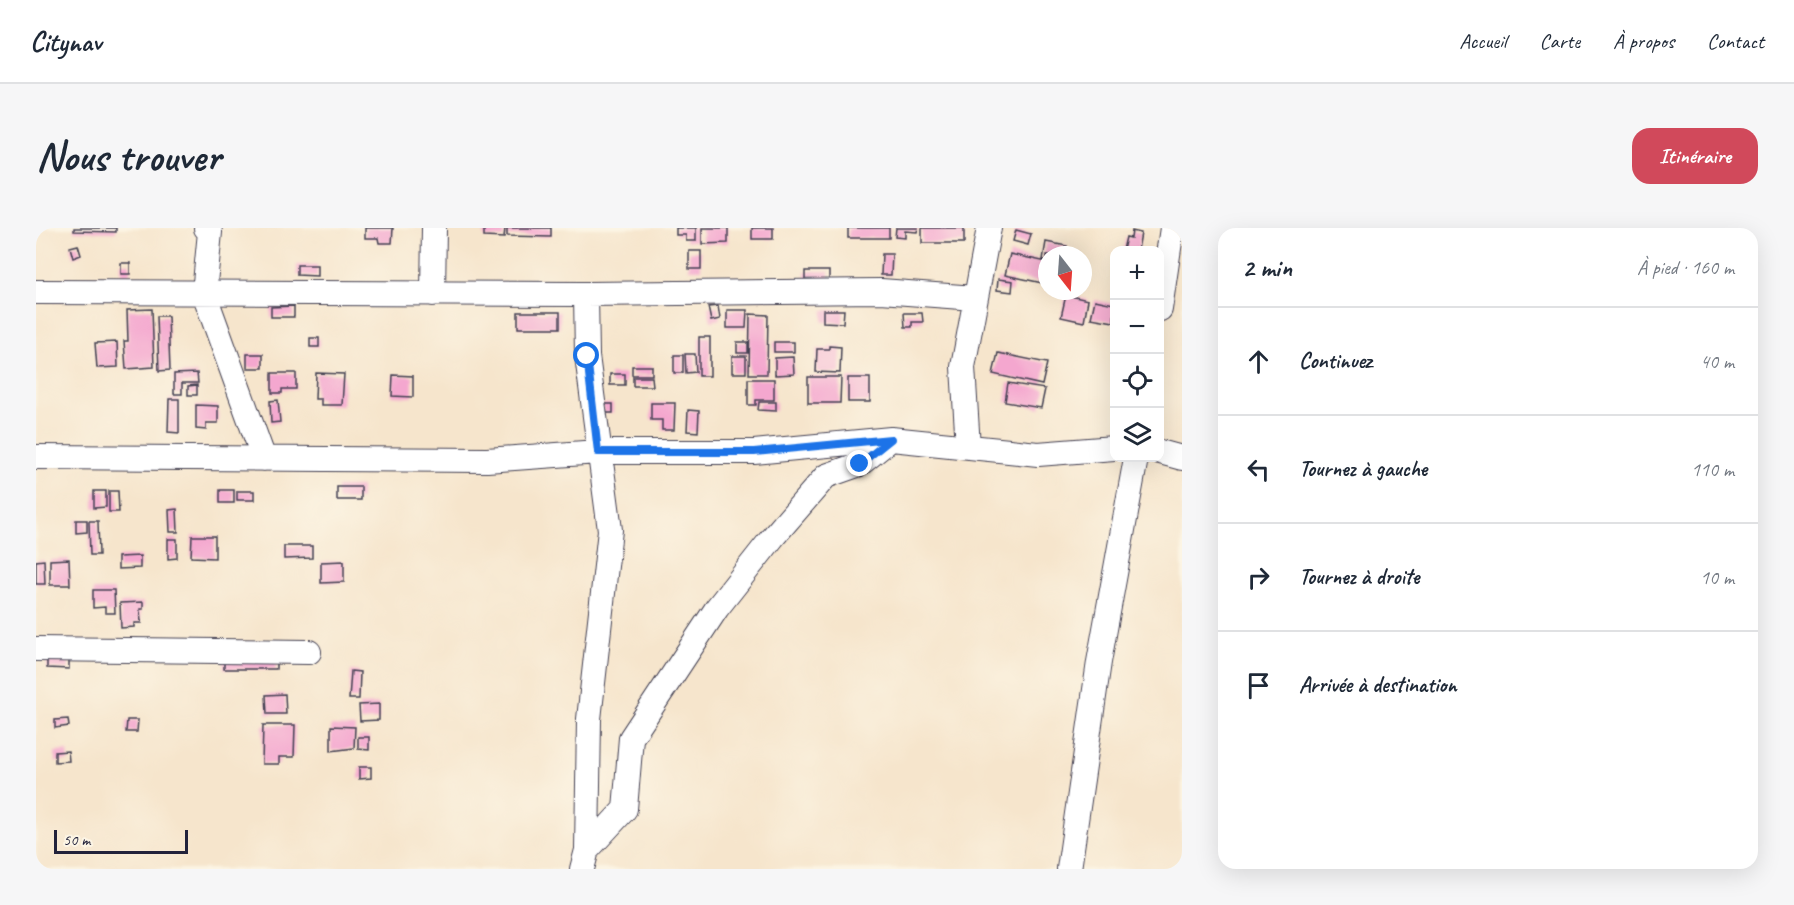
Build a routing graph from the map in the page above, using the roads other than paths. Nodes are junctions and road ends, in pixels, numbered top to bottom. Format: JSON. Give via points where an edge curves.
{"nodes":[{"id":1,"x":207,"y":228,"type":"edge"},
{"id":2,"x":434,"y":228,"type":"edge"},
{"id":3,"x":989,"y":228,"type":"edge"},
{"id":4,"x":1172,"y":228,"type":"edge"},
{"id":5,"x":36,"y":292,"type":"edge"},
{"id":6,"x":204,"y":293,"type":"junction"},
{"id":7,"x":433,"y":294,"type":"junction"},
{"id":8,"x":586,"y":294,"type":"junction"},
{"id":9,"x":975,"y":298,"type":"junction"},
{"id":10,"x":1161,"y":300,"type":"edge"},
{"id":11,"x":891,"y":439,"type":"junction"},
{"id":12,"x":968,"y":447,"type":"junction"},
{"id":13,"x":1110,"y":448,"type":"edge"},
{"id":14,"x":598,"y":452,"type":"junction"},
{"id":15,"x":1164,"y":453,"type":"edge"},
{"id":16,"x":36,"y":457,"type":"edge"},
{"id":17,"x":1182,"y":458,"type":"edge"},
{"id":18,"x":264,"y":459,"type":"junction"},
{"id":19,"x":1135,"y":462,"type":"edge"},
{"id":20,"x":36,"y":649,"type":"edge"},
{"id":21,"x":309,"y":652,"type":"dead end"},
{"id":22,"x":584,"y":860,"type":"edge"},
{"id":23,"x":1069,"y":869,"type":"edge"}],
"edges":[{"from":1,"to":6,"type":"street","via":[[210,232]]},
{"from":2,"to":7,"type":"street"},
{"from":3,"to":9,"type":"street"},
{"from":4,"to":10,"type":"street"},
{"from":5,"to":6,"type":"street"},
{"from":6,"to":7,"type":"street"},
{"from":6,"to":18,"type":"street"},
{"from":7,"to":8,"type":"street"},
{"from":8,"to":9,"type":"street","via":[[880,291]]},
{"from":8,"to":14,"type":"street","via":[[587,356]]},
{"from":9,"to":12,"type":"street","via":[[963,367]]},
{"from":11,"to":12,"type":"street"},
{"from":11,"to":14,"type":"street","via":[[754,452]]},
{"from":11,"to":22,"type":"street","via":[[860,464],[826,476],[717,608],[630,738],[625,809]]},
{"from":12,"to":13,"type":"street","via":[[1038,454]]},
{"from":14,"to":18,"type":"street","via":[[487,460]]},
{"from":14,"to":22,"type":"street","via":[[610,530],[589,719]]},
{"from":15,"to":17,"type":"street"},
{"from":16,"to":18,"type":"street"},
{"from":19,"to":23,"type":"street","via":[[1099,662]]},
{"from":20,"to":21,"type":"street"}]}
